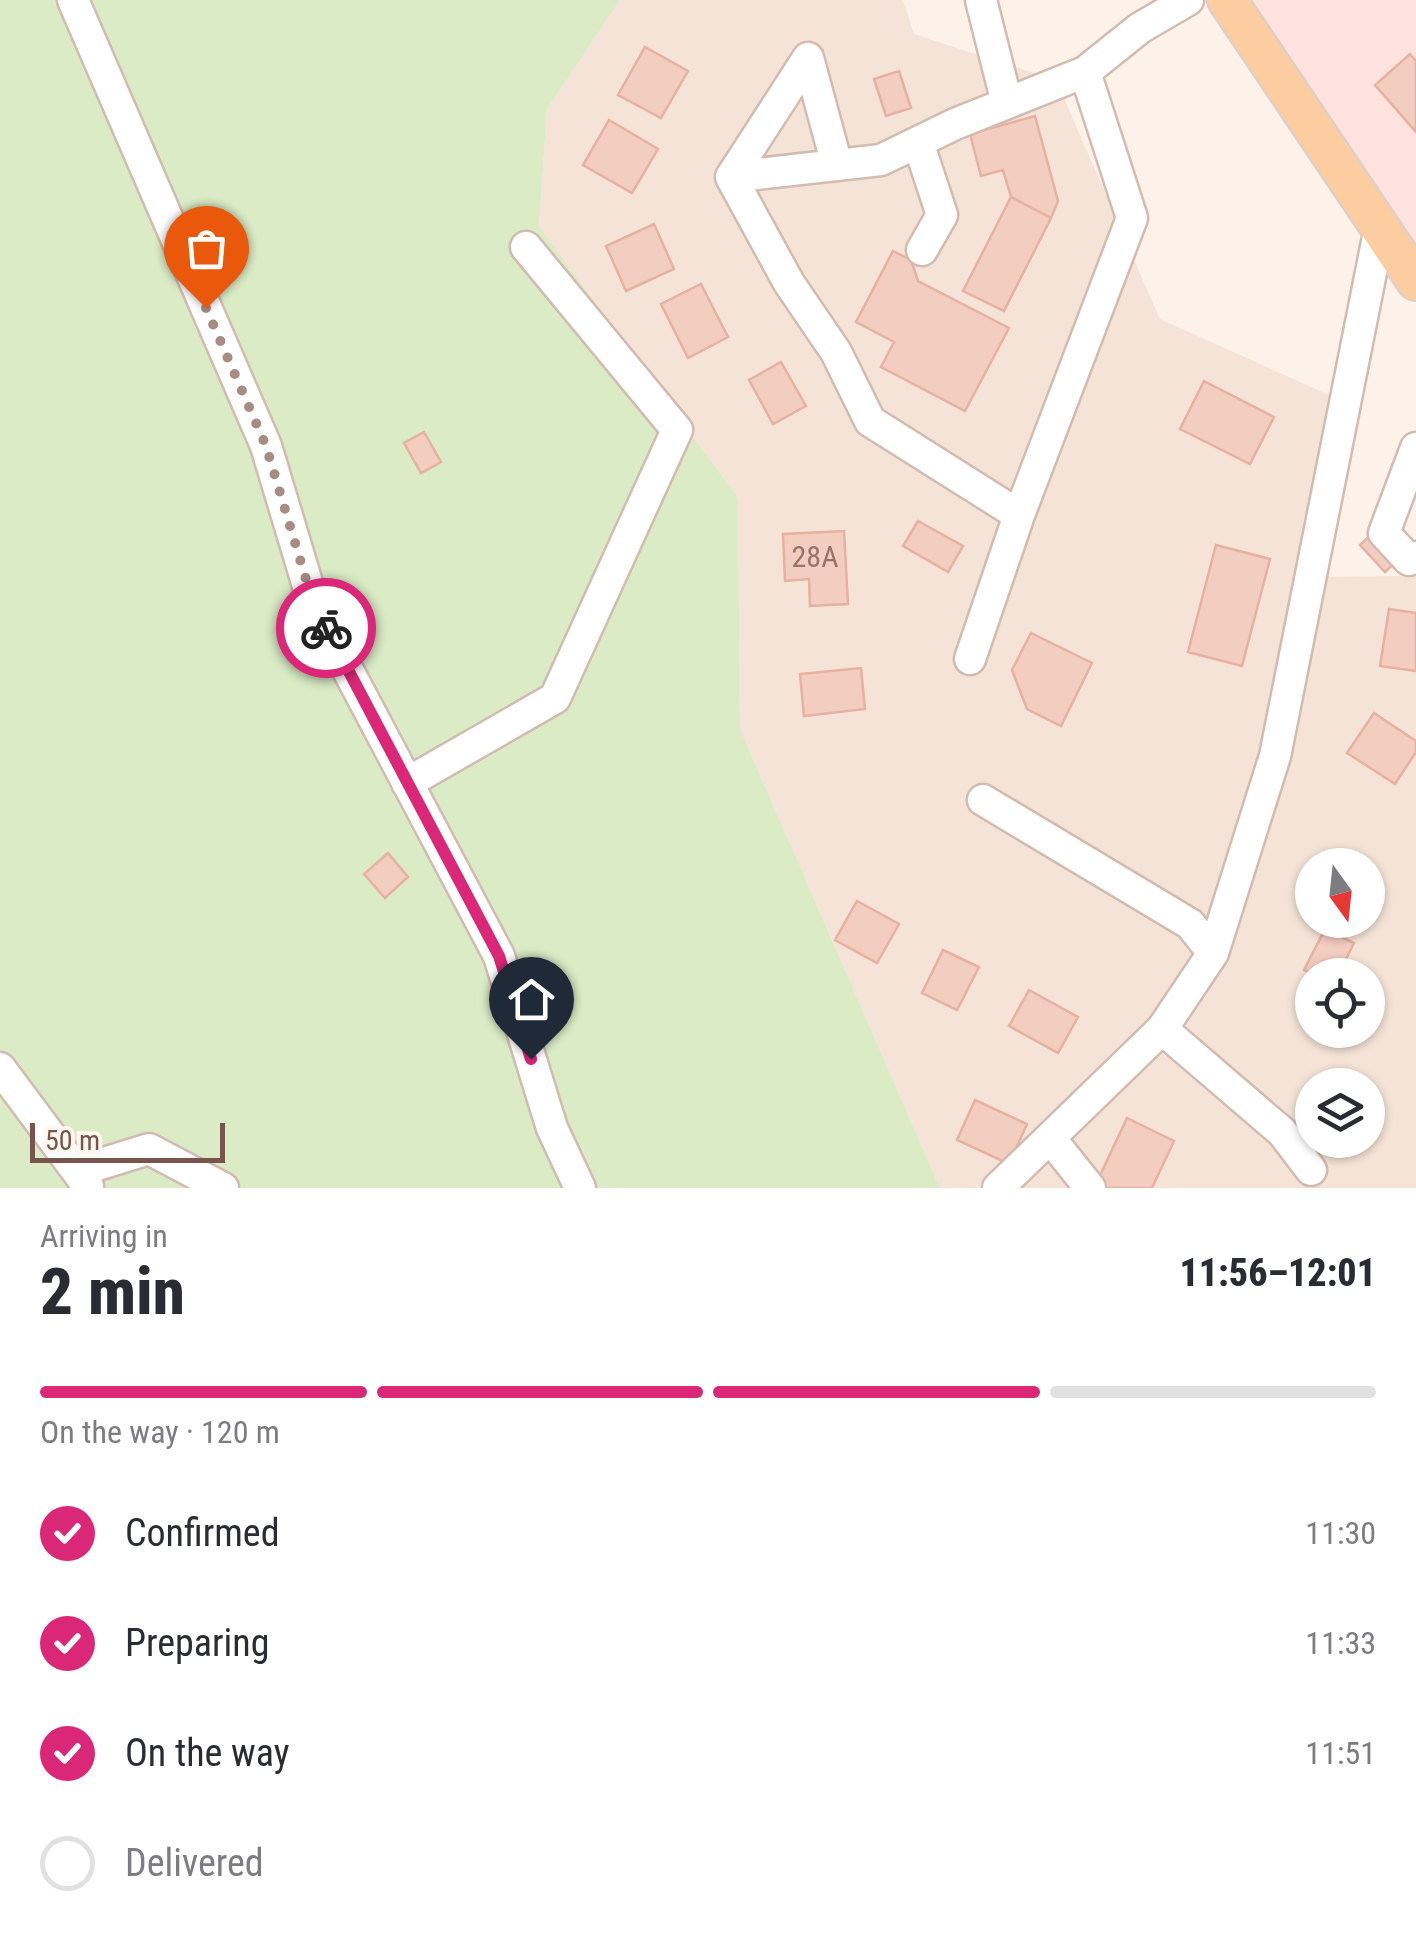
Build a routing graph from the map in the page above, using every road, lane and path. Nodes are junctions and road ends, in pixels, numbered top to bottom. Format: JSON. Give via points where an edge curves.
{"nodes":[{"id":1,"x":72,"y":0,"type":"edge"},
{"id":2,"x":981,"y":0,"type":"edge"},
{"id":3,"x":1188,"y":0,"type":"edge"},
{"id":4,"x":1226,"y":0,"type":"edge"},
{"id":5,"x":1085,"y":72,"type":"junction"},
{"id":6,"x":1007,"y":103,"type":"junction"},
{"id":7,"x":918,"y":142,"type":"junction"},
{"id":8,"x":837,"y":166,"type":"junction"},
{"id":9,"x":731,"y":177,"type":"junction"},
{"id":10,"x":1380,"y":227,"type":"junction"},
{"id":11,"x":526,"y":248,"type":"dead end"},
{"id":12,"x":922,"y":250,"type":"dead end"},
{"id":13,"x":1416,"y":281,"type":"edge"},
{"id":14,"x":1416,"y":448,"type":"edge"},
{"id":15,"x":1408,"y":498,"type":"edge"},
{"id":16,"x":1018,"y":515,"type":"junction"},
{"id":17,"x":1416,"y":557,"type":"edge"},
{"id":18,"x":970,"y":659,"type":"dead end"},
{"id":19,"x":408,"y":783,"type":"junction"},
{"id":20,"x":983,"y":800,"type":"dead end"},
{"id":21,"x":1213,"y":953,"type":"junction"},
{"id":22,"x":1162,"y":1029,"type":"junction"},
{"id":23,"x":0,"y":1068,"type":"edge"},
{"id":24,"x":1050,"y":1138,"type":"junction"},
{"id":25,"x":1311,"y":1170,"type":"dead end"},
{"id":26,"x":84,"y":1179,"type":"edge"},
{"id":27,"x":223,"y":1188,"type":"edge"},
{"id":28,"x":580,"y":1188,"type":"edge"},
{"id":29,"x":998,"y":1188,"type":"edge"},
{"id":30,"x":1090,"y":1188,"type":"edge"}],
"edges":[{"from":1,"to":19,"type":"street","via":[[266,446],[314,606]]},
{"from":2,"to":6,"type":"street"},
{"from":3,"to":5,"type":"street"},
{"from":4,"to":10,"type":"main road"},
{"from":5,"to":6,"type":"street"},
{"from":5,"to":16,"type":"street","via":[[1132,218]]},
{"from":6,"to":7,"type":"street"},
{"from":7,"to":8,"type":"street","via":[[881,160]]},
{"from":7,"to":12,"type":"street","via":[[942,215]]},
{"from":8,"to":9,"type":"street"},
{"from":8,"to":9,"type":"street","via":[[808,58]]},
{"from":9,"to":16,"type":"street","via":[[870,422]]},
{"from":10,"to":13,"type":"main road"},
{"from":10,"to":21,"type":"street","via":[[1275,756]]},
{"from":11,"to":19,"type":"street","via":[[677,430],[555,698]]},
{"from":14,"to":15,"type":"street"},
{"from":15,"to":17,"type":"street","via":[[1384,533],[1409,560]]},
{"from":16,"to":18,"type":"street"},
{"from":19,"to":28,"type":"street","via":[[499,956],[552,1128]]},
{"from":20,"to":21,"type":"street","via":[[1190,924]]},
{"from":21,"to":22,"type":"street"},
{"from":22,"to":24,"type":"street"},
{"from":22,"to":25,"type":"street","via":[[1282,1132]]},
{"from":23,"to":26,"type":"street"},
{"from":24,"to":29,"type":"street"},
{"from":24,"to":30,"type":"street"},
{"from":26,"to":27,"type":"street","via":[[149,1149]]}]}
